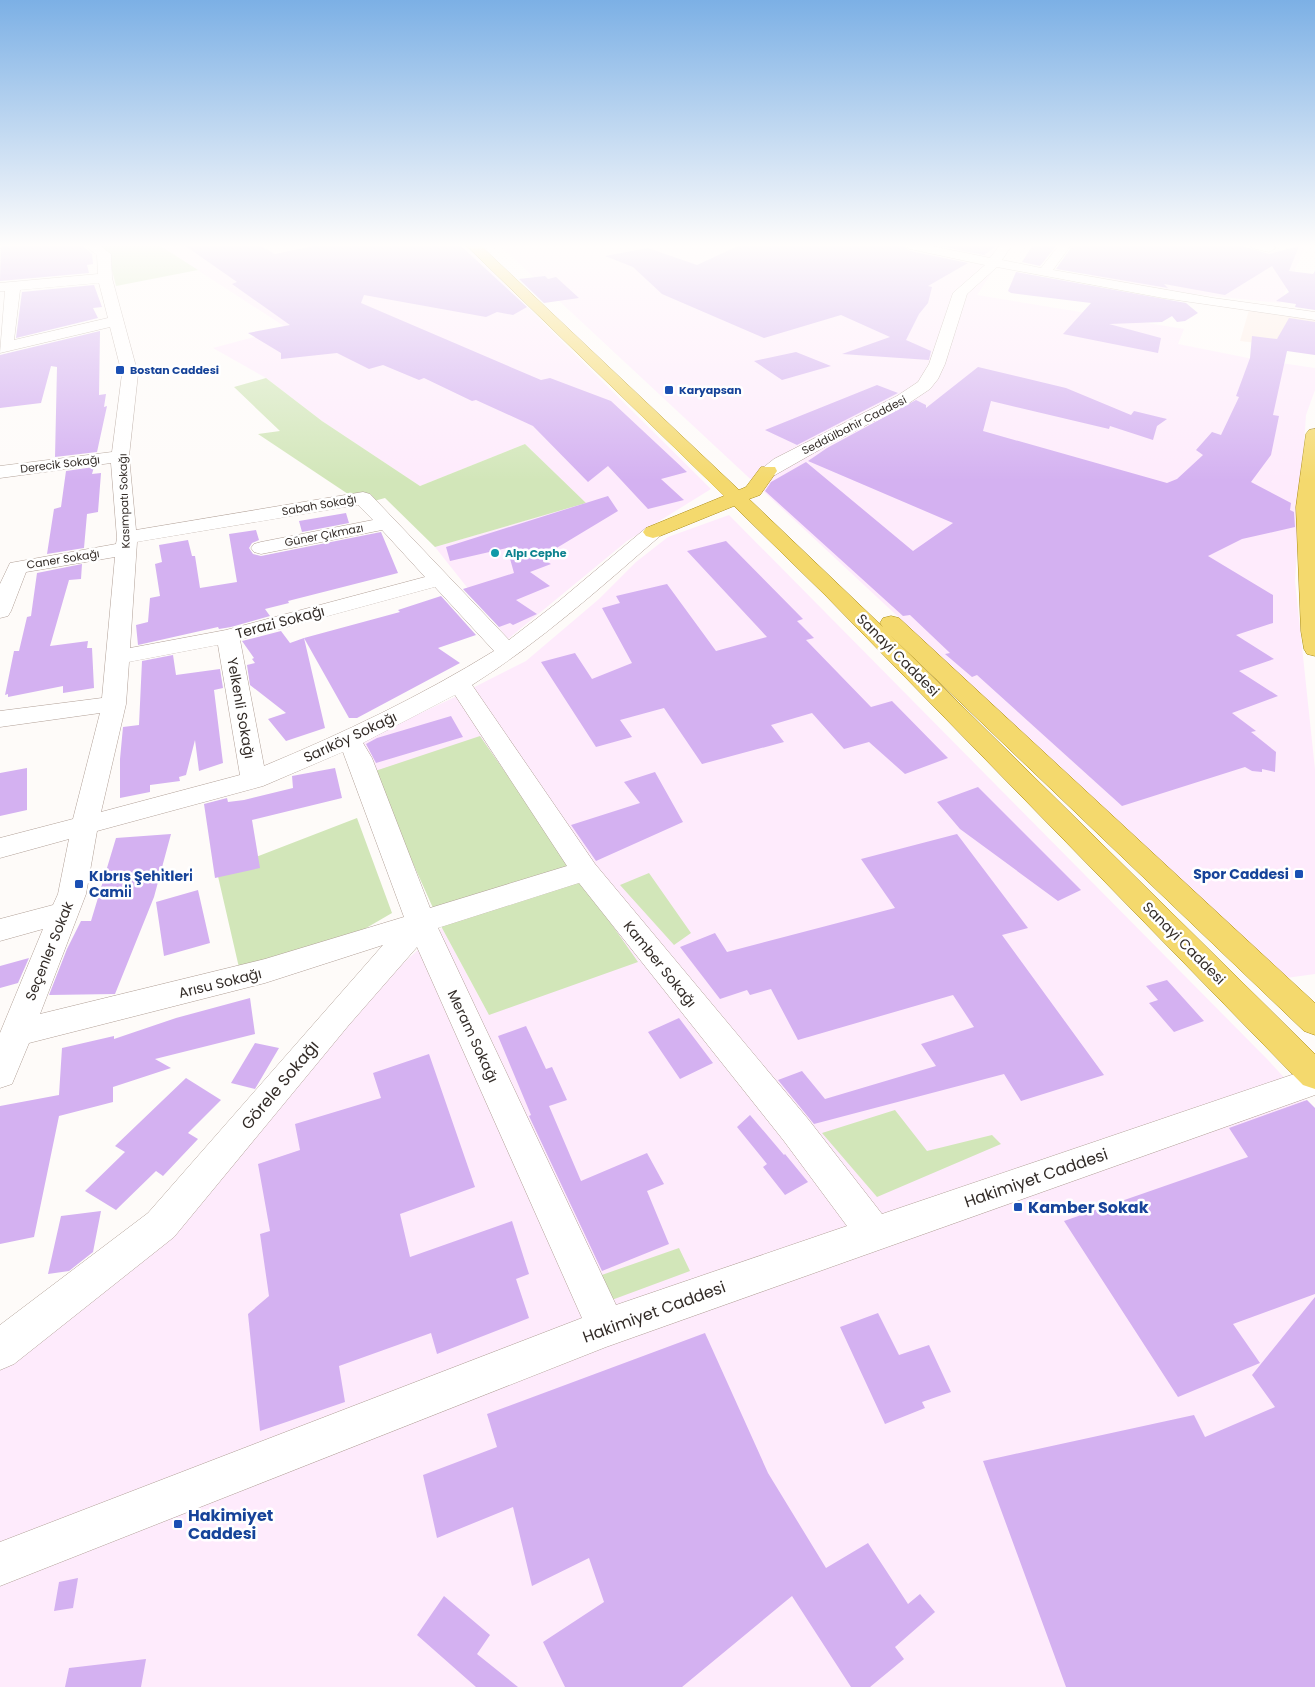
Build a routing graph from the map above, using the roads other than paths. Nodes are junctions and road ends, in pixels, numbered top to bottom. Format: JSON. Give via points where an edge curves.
{"nodes":[{"id":1,"x":4,"y":324,"type":"edge"},
{"id":2,"x":101,"y":324,"type":"edge"},
{"id":3,"x":117,"y":324,"type":"edge"},
{"id":4,"x":558,"y":324,"type":"edge"},
{"id":5,"x":572,"y":324,"type":"edge"},
{"id":6,"x":949,"y":324,"type":"edge"},
{"id":7,"x":3,"y":348,"type":"edge"},
{"id":8,"x":1315,"y":434,"type":"edge"},
{"id":9,"x":120,"y":456,"type":"junction"},
{"id":10,"x":719,"y":459,"type":"dead end"},
{"id":11,"x":768,"y":471,"type":"joint"},
{"id":12,"x":0,"y":472,"type":"edge"},
{"id":13,"x":739,"y":490,"type":"junction"},
{"id":14,"x":388,"y":523,"type":"junction"},
{"id":15,"x":653,"y":532,"type":"joint"},
{"id":16,"x":126,"y":544,"type":"junction"},
{"id":17,"x":261,"y":548,"type":"dead end"},
{"id":18,"x":441,"y":579,"type":"junction"},
{"id":19,"x":0,"y":611,"type":"edge"},
{"id":20,"x":228,"y":636,"type":"junction"},
{"id":21,"x":1315,"y":649,"type":"edge"},
{"id":22,"x":508,"y":652,"type":"junction"},
{"id":23,"x":118,"y":656,"type":"junction"},
{"id":24,"x":458,"y":683,"type":"junction"},
{"id":25,"x":114,"y":704,"type":"junction"},
{"id":26,"x":0,"y":719,"type":"edge"},
{"id":27,"x":349,"y":740,"type":"junction"},
{"id":28,"x":254,"y":780,"type":"junction"},
{"id":29,"x":84,"y":824,"type":"junction"},
{"id":30,"x":0,"y":848,"type":"edge"},
{"id":31,"x":585,"y":870,"type":"junction"},
{"id":32,"x":64,"y":913,"type":"junction"},
{"id":33,"x":421,"y":923,"type":"junction"},
{"id":34,"x":0,"y":930,"type":"edge"},
{"id":35,"x":1282,"y":989,"type":"junction"},
{"id":36,"x":1315,"y":1002,"type":"edge"},
{"id":37,"x":1315,"y":1022,"type":"edge"},
{"id":38,"x":16,"y":1033,"type":"junction"},
{"id":39,"x":0,"y":1074,"type":"edge"},
{"id":40,"x":1315,"y":1074,"type":"edge"},
{"id":41,"x":1315,"y":1081,"type":"edge"},
{"id":42,"x":875,"y":1234,"type":"junction"},
{"id":43,"x":606,"y":1328,"type":"junction"},
{"id":44,"x":0,"y":1350,"type":"edge"},
{"id":45,"x":0,"y":1564,"type":"edge"}],
"edges":[{"from":1,"to":7,"type":"street"},
{"from":2,"to":7,"type":"street"},
{"from":3,"to":9,"type":"street","name":"Kasımpatı Sokağı","via":[[130,374]]},
{"from":4,"to":13,"type":"main road","name":"Sanayi Caddesi"},
{"from":5,"to":10,"type":"main road"},
{"from":6,"to":11,"type":"street","name":"Seddülbahir Caddesi","via":[[932,377],[914,395]]},
{"from":8,"to":21,"type":"main road","via":[[1306,507]]},
{"from":9,"to":12,"type":"street","name":"Derecik Sokağı"},
{"from":9,"to":16,"type":"street","name":"Kasımpatı Sokağı"},
{"from":11,"to":13,"type":"main road"},
{"from":13,"to":15,"type":"main road"},
{"from":13,"to":35,"type":"main road","name":"Sanayi Caddesi"},
{"from":13,"to":40,"type":"main road","name":"Sanayi Caddesi","via":[[840,597]]},
{"from":14,"to":16,"type":"street","name":"Sabah Sokağı","via":[[363,498]]},
{"from":14,"to":17,"type":"street","name":"Güner Çıkmazı"},
{"from":14,"to":18,"type":"street","name":"Sabah Sokağı"},
{"from":15,"to":22,"type":"street","name":"Sarıköy Sokağı"},
{"from":16,"to":19,"type":"street","name":"Caner Sokağı","via":[[17,567]]},
{"from":16,"to":23,"type":"street","name":"Kasımpatı Sokağı"},
{"from":18,"to":20,"type":"street","name":"Terazi Sokağı"},
{"from":18,"to":22,"type":"street","name":"Sabah Sokağı"},
{"from":20,"to":23,"type":"street","name":"Terazi Sokağı"},
{"from":20,"to":28,"type":"street","name":"Yelkenli Sokağı"},
{"from":22,"to":24,"type":"street","name":"Sarıköy Sokağı"},
{"from":23,"to":25,"type":"street","name":"Kasımpatı Sokağı"},
{"from":24,"to":27,"type":"street","name":"Sarıköy Sokağı"},
{"from":24,"to":31,"type":"street","name":"Kamber Sokağı"},
{"from":25,"to":26,"type":"street"},
{"from":25,"to":29,"type":"street","name":"Kasımpatı Sokağı"},
{"from":27,"to":28,"type":"street","name":"Sarıköy Sokağı"},
{"from":27,"to":33,"type":"street","name":"Meram Sokağı","via":[[359,758]]},
{"from":28,"to":29,"type":"street","name":"Sarıköy Sokağı"},
{"from":29,"to":30,"type":"street","name":"Sarıköy Sokağı"},
{"from":29,"to":32,"type":"street","name":"Seçenler Sokak","via":[[72,894]]},
{"from":31,"to":33,"type":"street"},
{"from":31,"to":42,"type":"street","name":"Kamber Sokağı","via":[[796,1130]]},
{"from":32,"to":34,"type":"street"},
{"from":32,"to":38,"type":"street","name":"Seçenler Sokak"},
{"from":33,"to":38,"type":"street","name":"Arısu Sokağı","via":[[265,971]]},
{"from":33,"to":43,"type":"street","name":"Meram Sokağı"},
{"from":33,"to":44,"type":"street","name":"Görele Sokağı","via":[[161,1225]]},
{"from":35,"to":36,"type":"main road"},
{"from":35,"to":37,"type":"main road","name":"Sanayi Caddesi"},
{"from":38,"to":39,"type":"street","name":"Seçenler Sokak"},
{"from":41,"to":42,"type":"street","name":"Hakimiyet Caddesi"},
{"from":42,"to":43,"type":"street","name":"Hakimiyet Caddesi"},
{"from":43,"to":45,"type":"street","name":"Hakimiyet Caddesi"}]}
